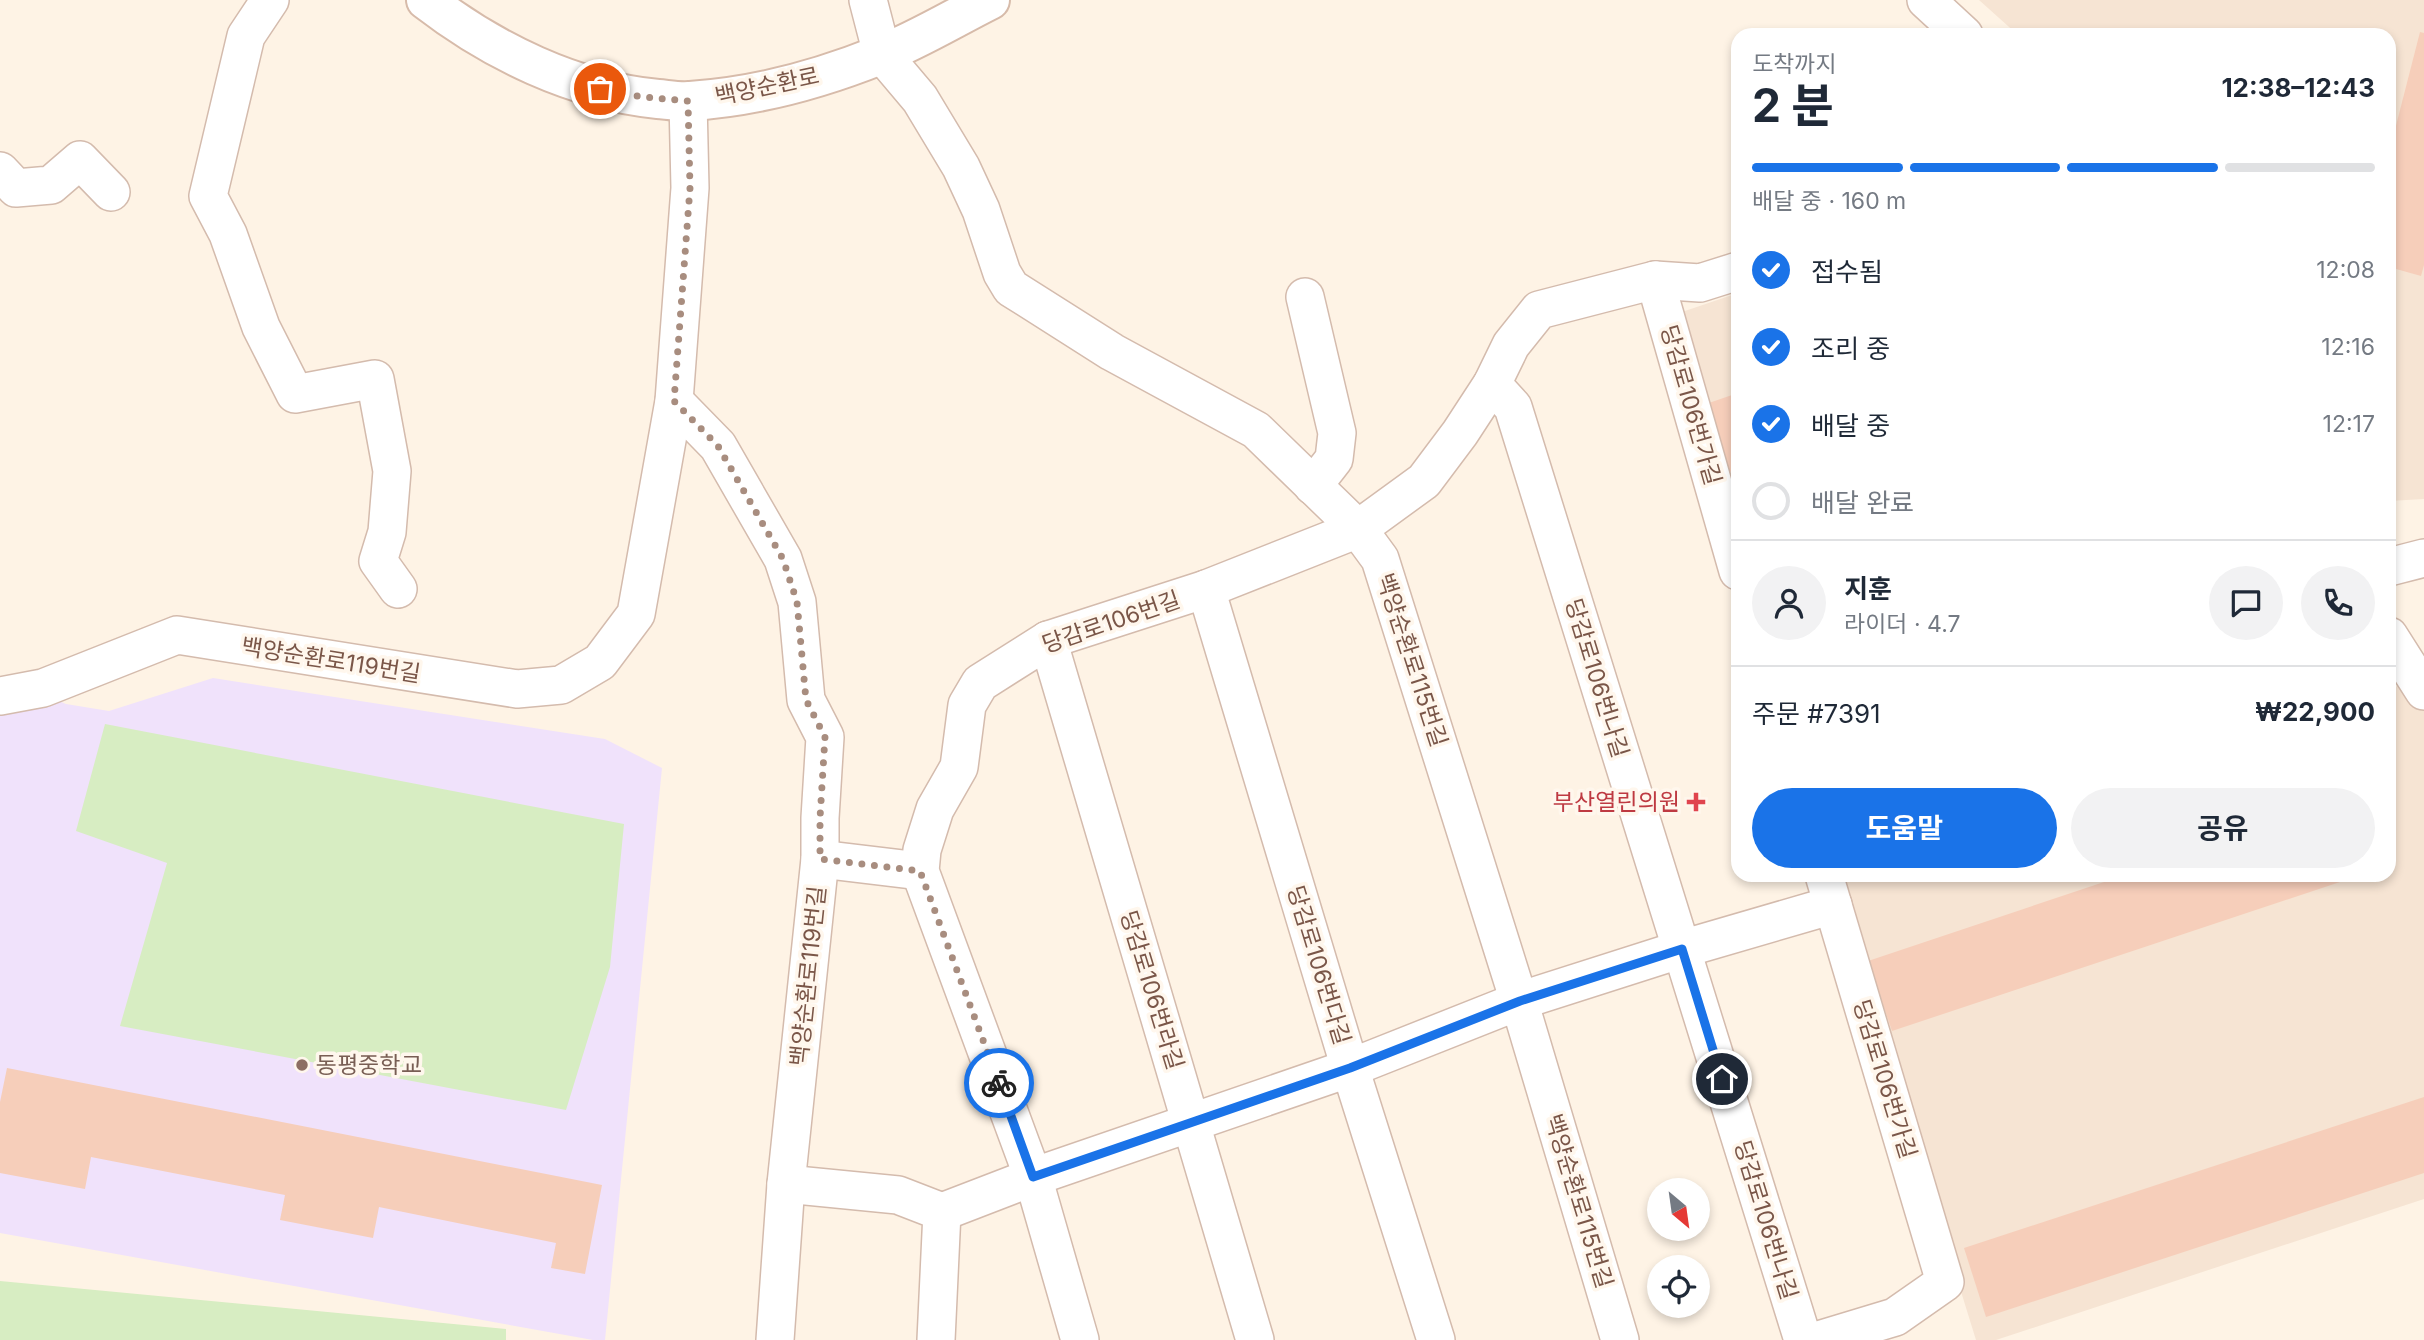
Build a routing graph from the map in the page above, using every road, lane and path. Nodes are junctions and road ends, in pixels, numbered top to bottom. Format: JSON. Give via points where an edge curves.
{"nodes":[{"id":1,"x":270,"y":0,"type":"edge"},
{"id":2,"x":426,"y":0,"type":"edge"},
{"id":3,"x":868,"y":0,"type":"edge"},
{"id":4,"x":990,"y":0,"type":"edge"},
{"id":5,"x":1926,"y":0,"type":"edge"},
{"id":6,"x":1956,"y":28,"type":"edge"},
{"id":7,"x":882,"y":54,"type":"junction"},
{"id":8,"x":688,"y":101,"type":"junction"},
{"id":9,"x":0,"y":171,"type":"edge"},
{"id":10,"x":111,"y":192,"type":"dead end"},
{"id":11,"x":1731,"y":273,"type":"edge"},
{"id":12,"x":1655,"y":280,"type":"junction"},
{"id":13,"x":1305,"y":297,"type":"dead end"},
{"id":14,"x":1492,"y":384,"type":"junction"},
{"id":15,"x":674,"y":401,"type":"junction"},
{"id":16,"x":1313,"y":486,"type":"junction"},
{"id":17,"x":1358,"y":529,"type":"junction"},
{"id":18,"x":1731,"y":546,"type":"edge"},
{"id":19,"x":2424,"y":558,"type":"edge"},
{"id":20,"x":2396,"y":565,"type":"edge"},
{"id":21,"x":398,"y":589,"type":"dead end"},
{"id":22,"x":1206,"y":589,"type":"junction"},
{"id":23,"x":1048,"y":640,"type":"junction"},
{"id":24,"x":2396,"y":647,"type":"edge"},
{"id":25,"x":2424,"y":691,"type":"edge"},
{"id":26,"x":0,"y":696,"type":"edge"},
{"id":27,"x":820,"y":859,"type":"junction"},
{"id":28,"x":920,"y":871,"type":"junction"},
{"id":29,"x":1829,"y":890,"type":"edge"},
{"id":30,"x":1682,"y":949,"type":"junction"},
{"id":31,"x":1520,"y":1001,"type":"junction"},
{"id":32,"x":1350,"y":1068,"type":"junction"},
{"id":33,"x":1192,"y":1123,"type":"junction"},
{"id":34,"x":1033,"y":1177,"type":"junction"},
{"id":35,"x":786,"y":1184,"type":"junction"},
{"id":36,"x":942,"y":1212,"type":"junction"},
{"id":37,"x":775,"y":1340,"type":"edge"},
{"id":38,"x":936,"y":1340,"type":"edge"},
{"id":39,"x":1080,"y":1340,"type":"edge"},
{"id":40,"x":1255,"y":1340,"type":"edge"},
{"id":41,"x":1436,"y":1340,"type":"edge"},
{"id":42,"x":1620,"y":1340,"type":"edge"},
{"id":43,"x":1803,"y":1340,"type":"edge"},
{"id":44,"x":1819,"y":1340,"type":"edge"}],
"edges":[{"from":1,"to":21,"type":"street","via":[[246,36],[208,197],[228,234],[261,327],[295,394],[375,379],[391,471],[387,532],[378,561]]},
{"from":2,"to":8,"type":"main road","name":"백양순환로","via":[[493,44],[549,71],[600,89]]},
{"from":3,"to":7,"type":"street"},
{"from":4,"to":7,"type":"main road","name":"백양순환로"},
{"from":5,"to":6,"type":"street"},
{"from":7,"to":8,"type":"main road","name":"백양순환로","via":[[806,81]]},
{"from":7,"to":16,"type":"street","name":"백양순환로115번길","via":[[920,99],[961,167],[1012,288],[1112,352],[1256,430]]},
{"from":8,"to":15,"type":"street","name":"백양순환로119번길","via":[[690,188]]},
{"from":9,"to":10,"type":"street","via":[[16,188],[51,185],[80,160]]},
{"from":11,"to":12,"type":"street","name":"당감로106번길","via":[[1700,283]]},
{"from":12,"to":14,"type":"street","name":"당감로106번길","via":[[1539,310],[1511,345]]},
{"from":12,"to":18,"type":"street","name":"당감로106번가길"},
{"from":13,"to":16,"type":"street","via":[[1337,433],[1334,459]]},
{"from":14,"to":17,"type":"street","name":"당감로106번길","via":[[1424,481]]},
{"from":14,"to":30,"type":"street","name":"당감로106번나길","via":[[1513,407]]},
{"from":15,"to":26,"type":"street","name":"백양순환로119번길","via":[[636,614],[600,662],[561,685],[517,689],[177,635],[43,688]]},
{"from":15,"to":27,"type":"street","name":"백양순환로119번길","via":[[718,446],[783,559],[797,602],[806,700],[825,737]]},
{"from":16,"to":17,"type":"street","name":"백양순환로115번길"},
{"from":17,"to":22,"type":"street","name":"당감로106번길"},
{"from":17,"to":31,"type":"street","name":"백양순환로115번길","via":[[1380,559]]},
{"from":19,"to":20,"type":"street"},
{"from":22,"to":23,"type":"street","name":"당감로106번길"},
{"from":22,"to":32,"type":"street","name":"당감로106번다길"},
{"from":23,"to":28,"type":"street","name":"당감로106번길","via":[[980,683],[967,705],[959,767],[935,809]]},
{"from":23,"to":33,"type":"street","name":"당감로106번라길"},
{"from":24,"to":25,"type":"street"},
{"from":27,"to":28,"type":"street"},
{"from":27,"to":35,"type":"street","name":"백양순환로119번길"},
{"from":28,"to":34,"type":"street"},
{"from":29,"to":30,"type":"street"},
{"from":29,"to":44,"type":"street","name":"당감로106번가길","via":[[1945,1282],[1895,1317]]},
{"from":30,"to":31,"type":"street"},
{"from":30,"to":43,"type":"street","name":"당감로106번나길"},
{"from":31,"to":32,"type":"street"},
{"from":31,"to":42,"type":"street","name":"백양순환로115번길"},
{"from":32,"to":33,"type":"street"},
{"from":32,"to":41,"type":"street","name":"당감로106번다길"},
{"from":33,"to":34,"type":"street"},
{"from":33,"to":40,"type":"street","name":"당감로106번라길"},
{"from":34,"to":36,"type":"street"},
{"from":34,"to":39,"type":"street"},
{"from":35,"to":36,"type":"street","via":[[898,1195]]},
{"from":35,"to":37,"type":"street","name":"백양순환로119번길"},
{"from":36,"to":38,"type":"street"}]}
